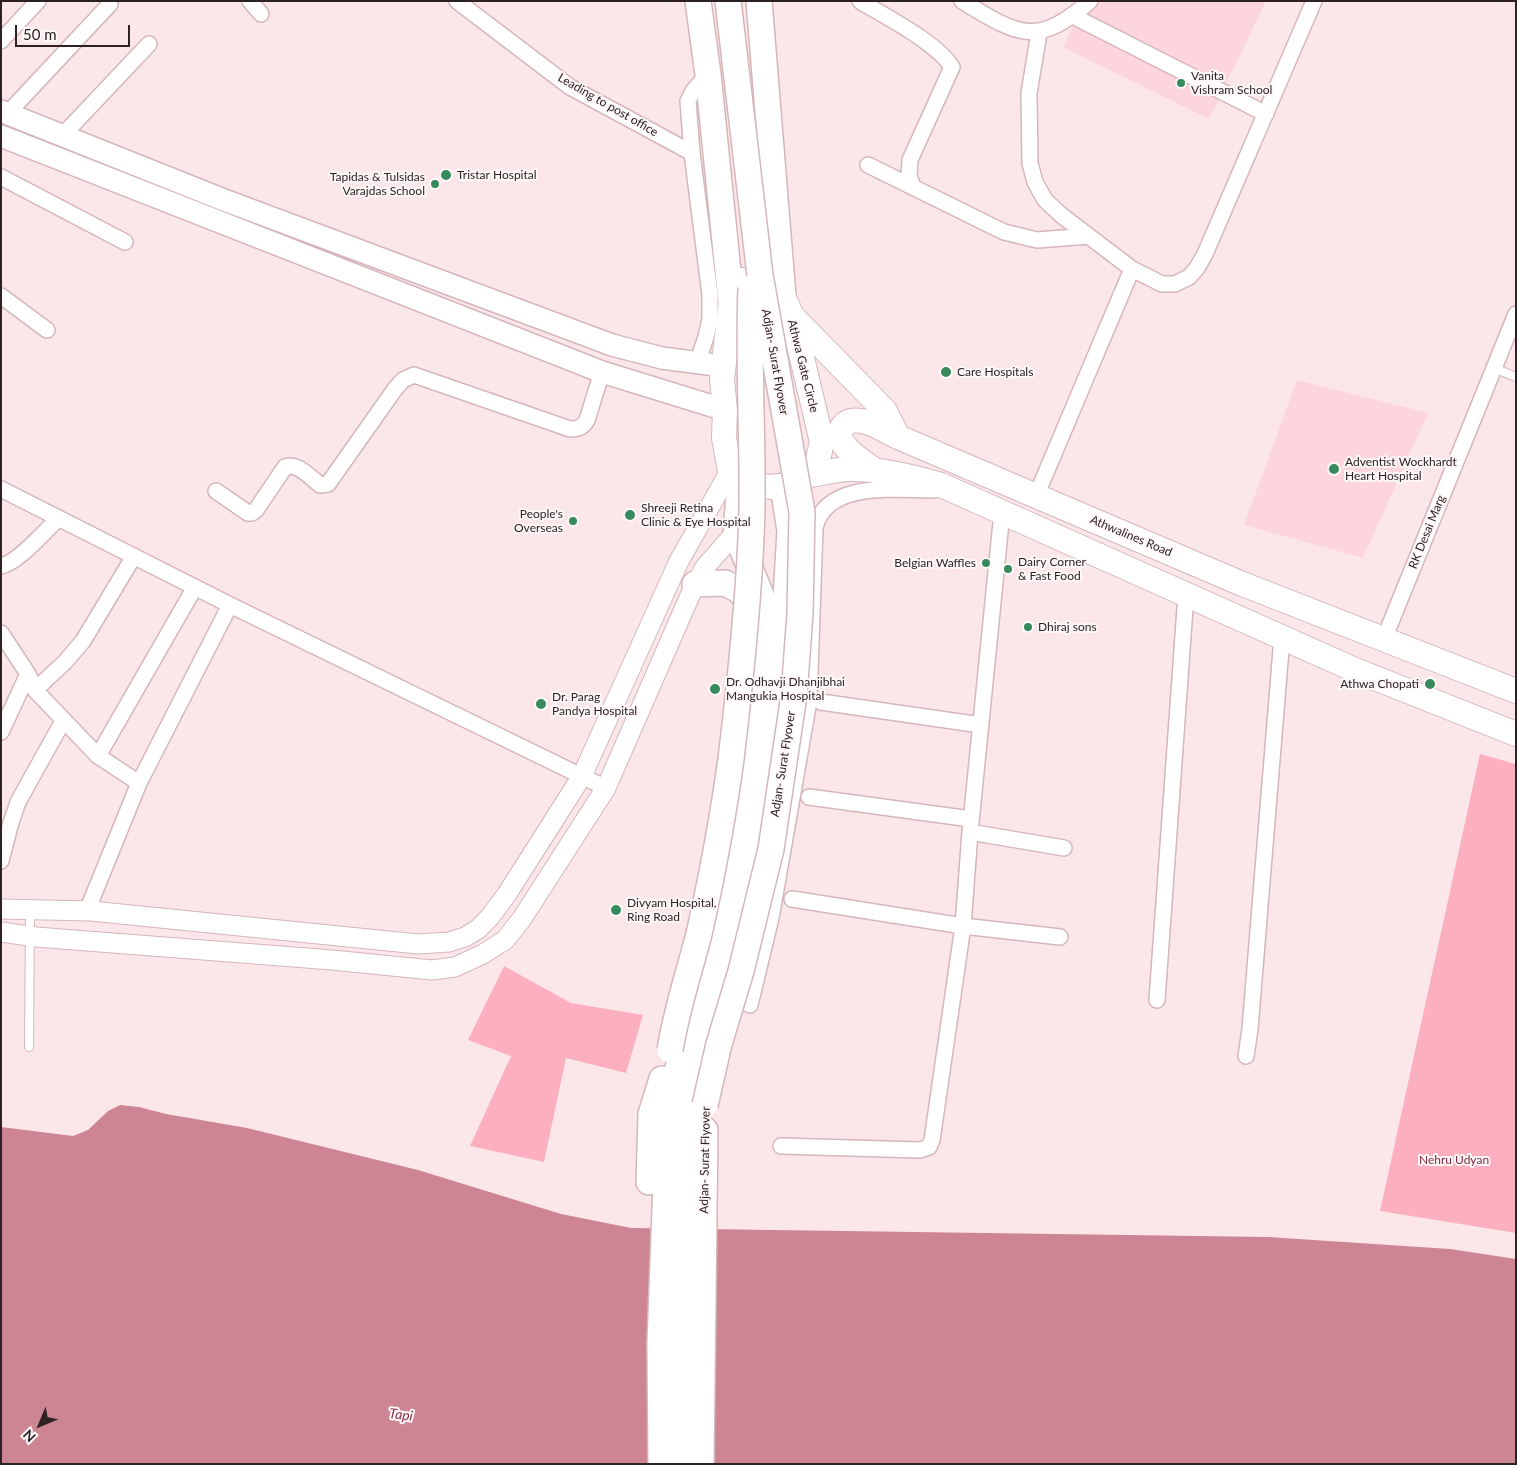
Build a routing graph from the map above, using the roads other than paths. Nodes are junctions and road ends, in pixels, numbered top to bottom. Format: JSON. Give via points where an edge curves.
{"nodes":[{"id":1,"x":38,"y":1,"type":"edge"},
{"id":2,"x":250,"y":1,"type":"edge"},
{"id":3,"x":457,"y":1,"type":"edge"},
{"id":4,"x":698,"y":1,"type":"edge"},
{"id":5,"x":721,"y":1,"type":"edge"},
{"id":6,"x":728,"y":1,"type":"edge"},
{"id":7,"x":759,"y":1,"type":"edge"},
{"id":8,"x":860,"y":1,"type":"edge"},
{"id":9,"x":962,"y":1,"type":"edge"},
{"id":10,"x":1090,"y":1,"type":"edge"},
{"id":11,"x":1314,"y":1,"type":"edge"},
{"id":12,"x":110,"y":4,"type":"dead end"},
{"id":13,"x":1070,"y":13,"type":"edge"},
{"id":14,"x":261,"y":14,"type":"dead end"},
{"id":15,"x":1039,"y":32,"type":"junction"},
{"id":16,"x":1,"y":41,"type":"edge"},
{"id":17,"x":149,"y":44,"type":"dead end"},
{"id":18,"x":708,"y":74,"type":"junction"},
{"id":19,"x":5,"y":112,"type":"edge"},
{"id":20,"x":1266,"y":114,"type":"junction"},
{"id":21,"x":63,"y":135,"type":"junction"},
{"id":22,"x":1,"y":136,"type":"edge"},
{"id":23,"x":692,"y":153,"type":"junction"},
{"id":24,"x":868,"y":165,"type":"dead end"},
{"id":25,"x":1,"y":177,"type":"edge"},
{"id":26,"x":913,"y":187,"type":"junction"},
{"id":27,"x":1088,"y":236,"type":"junction"},
{"id":28,"x":125,"y":242,"type":"dead end"},
{"id":29,"x":1132,"y":269,"type":"junction"},
{"id":30,"x":1,"y":296,"type":"edge"},
{"id":31,"x":731,"y":300,"type":"junction"},
{"id":32,"x":787,"y":306,"type":"junction"},
{"id":33,"x":1516,"y":314,"type":"edge"},
{"id":34,"x":47,"y":330,"type":"dead end"},
{"id":35,"x":697,"y":363,"type":"junction"},
{"id":36,"x":724,"y":366,"type":"junction"},
{"id":37,"x":1494,"y":368,"type":"junction"},
{"id":38,"x":602,"y":372,"type":"junction"},
{"id":39,"x":1516,"y":377,"type":"edge"},
{"id":40,"x":725,"y":410,"type":"junction"},
{"id":41,"x":898,"y":437,"type":"junction"},
{"id":42,"x":876,"y":471,"type":"junction"},
{"id":43,"x":810,"y":475,"type":"junction"},
{"id":44,"x":735,"y":477,"type":"junction"},
{"id":45,"x":776,"y":487,"type":"junction"},
{"id":46,"x":1,"y":489,"type":"edge"},
{"id":47,"x":951,"y":489,"type":"junction"},
{"id":48,"x":216,"y":492,"type":"dead end"},
{"id":49,"x":1036,"y":496,"type":"junction"},
{"id":50,"x":1002,"y":512,"type":"junction"},
{"id":51,"x":59,"y":518,"type":"junction"},
{"id":52,"x":736,"y":534,"type":"junction"},
{"id":53,"x":134,"y":556,"type":"junction"},
{"id":54,"x":1,"y":566,"type":"edge"},
{"id":55,"x":695,"y":584,"type":"junction"},
{"id":56,"x":195,"y":587,"type":"junction"},
{"id":57,"x":1186,"y":594,"type":"junction"},
{"id":58,"x":230,"y":605,"type":"junction"},
{"id":59,"x":764,"y":626,"type":"junction"},
{"id":60,"x":1,"y":633,"type":"edge"},
{"id":61,"x":1282,"y":637,"type":"junction"},
{"id":62,"x":1384,"y":639,"type":"junction"},
{"id":63,"x":28,"y":674,"type":"junction"},
{"id":64,"x":35,"y":690,"type":"junction"},
{"id":65,"x":1516,"y":691,"type":"edge"},
{"id":66,"x":822,"y":702,"type":"dead end"},
{"id":67,"x":63,"y":721,"type":"junction"},
{"id":68,"x":981,"y":725,"type":"junction"},
{"id":69,"x":1,"y":732,"type":"edge"},
{"id":70,"x":1516,"y":734,"type":"edge"},
{"id":71,"x":98,"y":756,"type":"junction"},
{"id":72,"x":582,"y":776,"type":"junction"},
{"id":73,"x":139,"y":782,"type":"junction"},
{"id":74,"x":606,"y":788,"type":"junction"},
{"id":75,"x":809,"y":797,"type":"dead end"},
{"id":76,"x":970,"y":826,"type":"junction"},
{"id":77,"x":1064,"y":848,"type":"dead end"},
{"id":78,"x":1,"y":861,"type":"edge"},
{"id":79,"x":792,"y":900,"type":"dead end"},
{"id":80,"x":1,"y":909,"type":"edge"},
{"id":81,"x":30,"y":910,"type":"junction"},
{"id":82,"x":88,"y":911,"type":"junction"},
{"id":83,"x":963,"y":926,"type":"junction"},
{"id":84,"x":1,"y":932,"type":"edge"},
{"id":85,"x":30,"y":937,"type":"junction"},
{"id":86,"x":1060,"y":937,"type":"dead end"},
{"id":87,"x":1157,"y":1000,"type":"dead end"},
{"id":88,"x":750,"y":1005,"type":"dead end"},
{"id":89,"x":29,"y":1047,"type":"dead end"},
{"id":90,"x":1246,"y":1056,"type":"dead end"},
{"id":91,"x":678,"y":1118,"type":"junction"},
{"id":92,"x":780,"y":1146,"type":"dead end"},
{"id":93,"x":646,"y":1464,"type":"edge"},
{"id":94,"x":661,"y":1464,"type":"edge"},
{"id":95,"x":680,"y":1464,"type":"edge"},
{"id":96,"x":700,"y":1464,"type":"edge"}],
"edges":[{"from":1,"to":16,"type":"street"},
{"from":2,"to":14,"type":"street"},
{"from":3,"to":23,"type":"street","name":"Leading to post office","via":[[570,87]]},
{"from":4,"to":18,"type":"highway"},
{"from":5,"to":93,"type":"highway","name":"Adjan- Surat Flyover","bridge":true,"via":[[752,275],[749,335],[752,508],[744,638],[716,857],[674,1020],[670,1050],[651,1114]]},
{"from":6,"to":96,"type":"highway","name":"Adjan- Surat Flyover","bridge":true,"via":[[760,275],[802,512],[794,695],[770,849],[705,1105]]},
{"from":7,"to":32,"type":"highway"},
{"from":8,"to":26,"type":"street","via":[[946,57],[952,67],[910,160],[909,176]]},
{"from":9,"to":15,"type":"street","via":[[998,23],[1019,31]]},
{"from":10,"to":13,"type":"street"},
{"from":11,"to":20,"type":"street"},
{"from":12,"to":19,"type":"street"},
{"from":13,"to":15,"type":"street"},
{"from":13,"to":20,"type":"street"},
{"from":15,"to":27,"type":"street","via":[[1029,93],[1030,163],[1034,182],[1045,200]]},
{"from":17,"to":21,"type":"street"},
{"from":18,"to":23,"type":"street","via":[[693,90],[688,101]]},
{"from":18,"to":31,"type":"highway"},
{"from":19,"to":21,"type":"main road"},
{"from":20,"to":29,"type":"street","via":[[1197,268],[1189,277],[1174,284],[1162,284]]},
{"from":21,"to":35,"type":"main road","via":[[224,200],[612,345]]},
{"from":22,"to":38,"type":"main road"},
{"from":23,"to":35,"type":"street","via":[[710,295],[710,319]]},
{"from":24,"to":26,"type":"street"},
{"from":25,"to":28,"type":"street"},
{"from":26,"to":27,"type":"street","via":[[1004,232],[1023,238]]},
{"from":27,"to":29,"type":"street"},
{"from":29,"to":49,"type":"street"},
{"from":30,"to":34,"type":"street"},
{"from":31,"to":32,"type":"main road","via":[[743,280],[772,285]]},
{"from":31,"to":36,"type":"main road"},
{"from":32,"to":41,"type":"main road","via":[[885,411]]},
{"from":32,"to":43,"type":"main road","name":"Athwa Gate Circle","via":[[822,442]]},
{"from":33,"to":37,"type":"street","name":"RK Desai Marg"},
{"from":35,"to":36,"type":"main road"},
{"from":36,"to":40,"type":"main road"},
{"from":37,"to":39,"type":"lane"},
{"from":37,"to":62,"type":"street","name":"RK Desai Marg"},
{"from":38,"to":40,"type":"main road"},
{"from":38,"to":48,"type":"street","via":[[587,420],[578,429],[570,429],[414,375],[395,389],[328,484],[320,485],[290,465],[284,468],[252,513]]},
{"from":40,"to":44,"type":"main road","via":[[724,438]]},
{"from":41,"to":42,"type":"main road","name":"Athwalines Road","via":[[864,421],[844,424],[840,438],[854,455]]},
{"from":41,"to":49,"type":"main road","name":"Athwalines Road"},
{"from":42,"to":43,"type":"main road","via":[[849,469]]},
{"from":42,"to":47,"type":"main road","via":[[907,475]]},
{"from":43,"to":45,"type":"main road","via":[[790,485]]},
{"from":44,"to":45,"type":"main road"},
{"from":44,"to":52,"type":"highway"},
{"from":44,"to":72,"type":"street","via":[[679,561]]},
{"from":45,"to":52,"type":"street"},
{"from":45,"to":91,"type":"highway","via":[[790,531],[783,646],[763,787],[758,851],[689,1107]]},
{"from":46,"to":51,"type":"street"},
{"from":47,"to":50,"type":"main road"},
{"from":47,"to":88,"type":"street","via":[[866,490],[845,496],[826,507],[817,518],[809,701],[771,918]]},
{"from":49,"to":62,"type":"main road","name":"Athwalines Road"},
{"from":50,"to":57,"type":"main road"},
{"from":50,"to":68,"type":"street"},
{"from":51,"to":53,"type":"street"},
{"from":51,"to":54,"type":"street","via":[[16,559]]},
{"from":52,"to":55,"type":"street","via":[[706,566]]},
{"from":52,"to":59,"type":"highway","via":[[760,595]]},
{"from":53,"to":56,"type":"street"},
{"from":53,"to":64,"type":"street","via":[[83,641]]},
{"from":55,"to":59,"type":"highway","via":[[725,583],[737,589],[758,608]]},
{"from":55,"to":74,"type":"street"},
{"from":56,"to":58,"type":"street"},
{"from":56,"to":71,"type":"street"},
{"from":57,"to":61,"type":"main road"},
{"from":57,"to":87,"type":"street"},
{"from":58,"to":72,"type":"street"},
{"from":58,"to":73,"type":"street"},
{"from":59,"to":91,"type":"highway","via":[[732,870],[669,1101]]},
{"from":60,"to":63,"type":"street"},
{"from":61,"to":70,"type":"main road","via":[[1355,670]]},
{"from":61,"to":90,"type":"street"},
{"from":62,"to":65,"type":"main road","name":"Athwalines Road"},
{"from":63,"to":64,"type":"street"},
{"from":63,"to":69,"type":"street"},
{"from":64,"to":67,"type":"street"},
{"from":66,"to":68,"type":"street"},
{"from":67,"to":71,"type":"street"},
{"from":67,"to":78,"type":"street","via":[[18,802]]},
{"from":68,"to":76,"type":"street"},
{"from":71,"to":73,"type":"street"},
{"from":72,"to":74,"type":"street"},
{"from":72,"to":82,"type":"street","via":[[490,917],[465,937],[449,942],[418,944]]},
{"from":73,"to":82,"type":"street"},
{"from":74,"to":85,"type":"street","via":[[505,940],[455,967],[432,970]]},
{"from":75,"to":76,"type":"street"},
{"from":76,"to":77,"type":"street"},
{"from":76,"to":83,"type":"street"},
{"from":79,"to":83,"type":"street"},
{"from":80,"to":81,"type":"street"},
{"from":81,"to":82,"type":"street"},
{"from":81,"to":85,"type":"lane"},
{"from":83,"to":86,"type":"street"},
{"from":83,"to":92,"type":"street","via":[[929,1147],[920,1150]]},
{"from":84,"to":85,"type":"street"},
{"from":85,"to":89,"type":"lane"},
{"from":91,"to":94,"type":"highway","via":[[666,1163],[660,1342]]},
{"from":91,"to":95,"type":"highway"}]}
